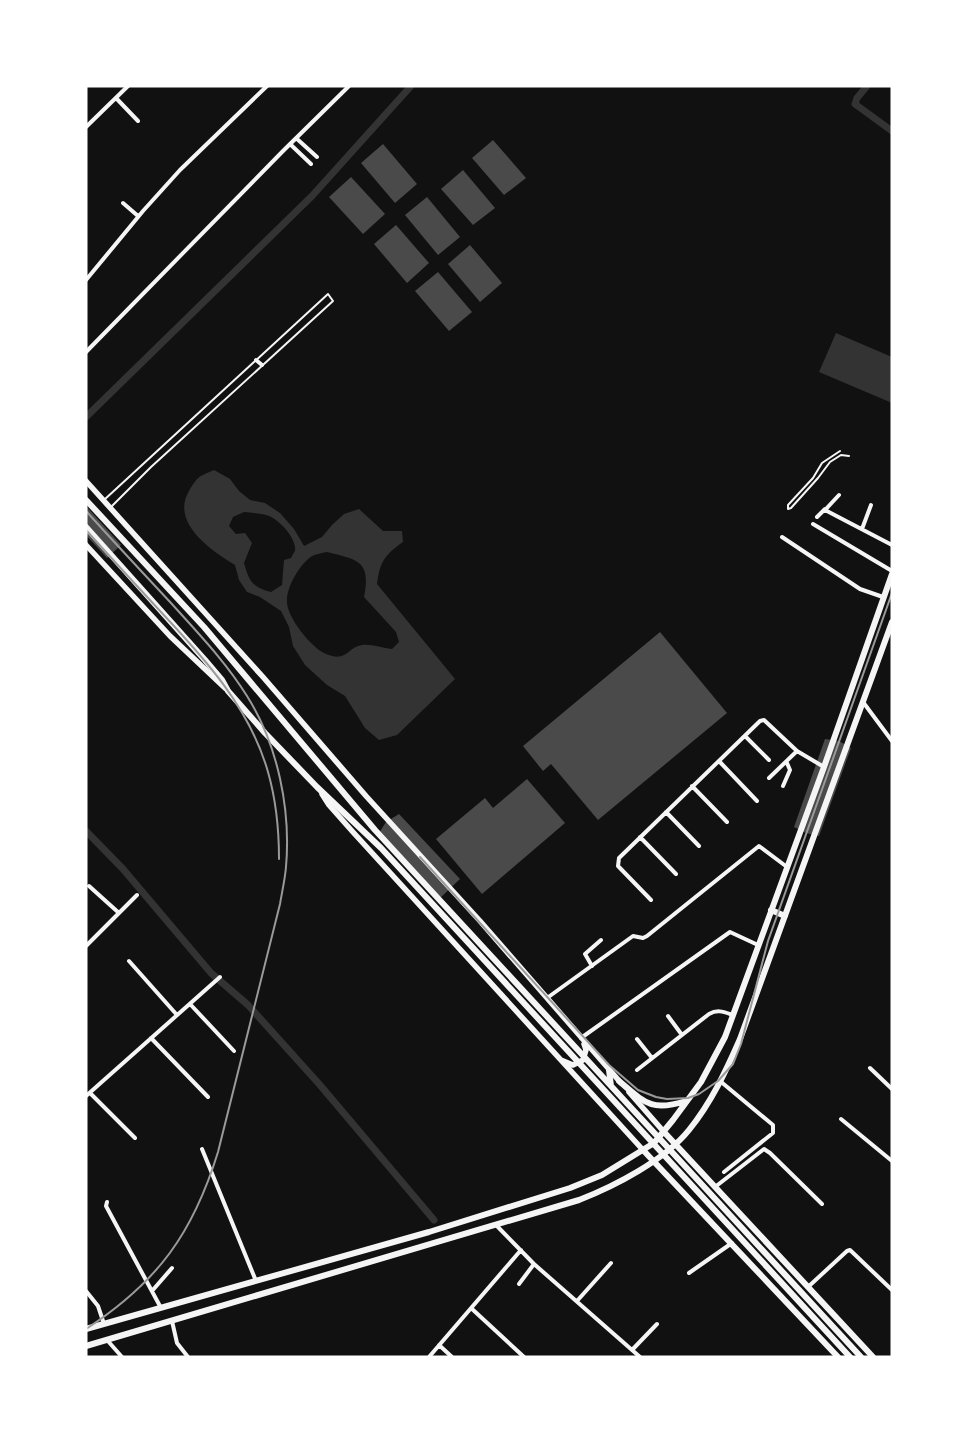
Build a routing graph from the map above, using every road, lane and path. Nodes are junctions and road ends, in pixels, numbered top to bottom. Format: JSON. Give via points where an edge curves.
{"nodes":[{"id":1,"x":128,"y":86,"type":"edge"},
{"id":2,"x":267,"y":86,"type":"edge"},
{"id":3,"x":349,"y":86,"type":"edge"},
{"id":4,"x":116,"y":98,"type":"junction"},
{"id":5,"x":138,"y":121,"type":"dead end"},
{"id":6,"x":86,"y":127,"type":"edge"},
{"id":7,"x":296,"y":138,"type":"junction"},
{"id":8,"x":290,"y":144,"type":"junction"},
{"id":9,"x":317,"y":157,"type":"dead end"},
{"id":10,"x":311,"y":164,"type":"dead end"},
{"id":11,"x":123,"y":203,"type":"dead end"},
{"id":12,"x":138,"y":216,"type":"junction"},
{"id":13,"x":86,"y":280,"type":"edge"},
{"id":14,"x":86,"y":352,"type":"edge"},
{"id":15,"x":256,"y":360,"type":"junction"},
{"id":16,"x":262,"y":365,"type":"junction"},
{"id":17,"x":840,"y":451,"type":"dead end"},
{"id":18,"x":849,"y":456,"type":"dead end"},
{"id":19,"x":86,"y":481,"type":"edge"},
{"id":20,"x":839,"y":495,"type":"dead end"},
{"id":21,"x":86,"y":500,"type":"edge"},
{"id":22,"x":104,"y":500,"type":"junction"},
{"id":23,"x":871,"y":505,"type":"dead end"},
{"id":24,"x":111,"y":508,"type":"junction"},
{"id":25,"x":825,"y":509,"type":"junction"},
{"id":26,"x":817,"y":517,"type":"dead end"},
{"id":27,"x":813,"y":524,"type":"dead end"},
{"id":28,"x":86,"y":527,"type":"edge"},
{"id":29,"x":862,"y":529,"type":"junction"},
{"id":30,"x":782,"y":537,"type":"dead end"},
{"id":31,"x":86,"y":545,"type":"edge"},
{"id":32,"x":892,"y":545,"type":"edge"},
{"id":33,"x":892,"y":573,"type":"edge"},
{"id":34,"x":884,"y":597,"type":"junction"},
{"id":35,"x":892,"y":622,"type":"edge"},
{"id":36,"x":228,"y":691,"type":"junction"},
{"id":37,"x":863,"y":702,"type":"junction"},
{"id":38,"x":745,"y":736,"type":"junction"},
{"id":39,"x":892,"y":741,"type":"edge"},
{"id":40,"x":797,"y":751,"type":"junction"},
{"id":41,"x":769,"y":760,"type":"dead end"},
{"id":42,"x":719,"y":761,"type":"junction"},
{"id":43,"x":787,"y":763,"type":"junction"},
{"id":44,"x":824,"y":768,"type":"junction"},
{"id":45,"x":770,"y":778,"type":"dead end"},
{"id":46,"x":692,"y":786,"type":"junction"},
{"id":47,"x":783,"y":786,"type":"dead end"},
{"id":48,"x":317,"y":787,"type":"junction"},
{"id":49,"x":757,"y":801,"type":"dead end"},
{"id":50,"x":666,"y":812,"type":"junction"},
{"id":51,"x":727,"y":822,"type":"dead end"},
{"id":52,"x":640,"y":837,"type":"junction"},
{"id":53,"x":699,"y":846,"type":"dead end"},
{"id":54,"x":787,"y":867,"type":"junction"},
{"id":55,"x":676,"y":874,"type":"dead end"},
{"id":56,"x":89,"y":886,"type":"dead end"},
{"id":57,"x":137,"y":895,"type":"dead end"},
{"id":58,"x":651,"y":900,"type":"dead end"},
{"id":59,"x":771,"y":910,"type":"junction"},
{"id":60,"x":119,"y":913,"type":"junction"},
{"id":61,"x":785,"y":916,"type":"junction"},
{"id":62,"x":601,"y":940,"type":"dead end"},
{"id":63,"x":758,"y":945,"type":"junction"},
{"id":64,"x":86,"y":946,"type":"edge"},
{"id":65,"x":129,"y":961,"type":"dead end"},
{"id":66,"x":592,"y":966,"type":"junction"},
{"id":67,"x":220,"y":977,"type":"dead end"},
{"id":68,"x":547,"y":998,"type":"junction"},
{"id":69,"x":190,"y":1004,"type":"junction"},
{"id":70,"x":177,"y":1015,"type":"junction"},
{"id":71,"x":733,"y":1015,"type":"junction"},
{"id":72,"x":668,"y":1016,"type":"dead end"},
{"id":73,"x":682,"y":1035,"type":"junction"},
{"id":74,"x":151,"y":1038,"type":"junction"},
{"id":75,"x":582,"y":1039,"type":"junction"},
{"id":76,"x":637,"y":1039,"type":"dead end"},
{"id":77,"x":234,"y":1051,"type":"dead end"},
{"id":78,"x":652,"y":1058,"type":"junction"},
{"id":79,"x":559,"y":1059,"type":"junction"},
{"id":80,"x":870,"y":1068,"type":"dead end"},
{"id":81,"x":609,"y":1070,"type":"junction"},
{"id":82,"x":637,"y":1070,"type":"dead end"},
{"id":83,"x":619,"y":1081,"type":"junction"},
{"id":84,"x":720,"y":1081,"type":"junction"},
{"id":85,"x":892,"y":1089,"type":"edge"},
{"id":86,"x":90,"y":1093,"type":"junction"},
{"id":87,"x":86,"y":1096,"type":"edge"},
{"id":88,"x":208,"y":1097,"type":"dead end"},
{"id":89,"x":687,"y":1100,"type":"junction"},
{"id":90,"x":841,"y":1119,"type":"dead end"},
{"id":91,"x":662,"y":1134,"type":"junction"},
{"id":92,"x":135,"y":1138,"type":"dead end"},
{"id":93,"x":654,"y":1143,"type":"junction"},
{"id":94,"x":675,"y":1144,"type":"junction"},
{"id":95,"x":202,"y":1149,"type":"dead end"},
{"id":96,"x":643,"y":1150,"type":"junction"},
{"id":97,"x":668,"y":1151,"type":"junction"},
{"id":98,"x":656,"y":1159,"type":"junction"},
{"id":99,"x":892,"y":1161,"type":"edge"},
{"id":100,"x":724,"y":1172,"type":"dead end"},
{"id":101,"x":715,"y":1187,"type":"junction"},
{"id":102,"x":107,"y":1202,"type":"dead end"},
{"id":103,"x":822,"y":1204,"type":"dead end"},
{"id":104,"x":702,"y":1212,"type":"junction"},
{"id":105,"x":496,"y":1225,"type":"junction"},
{"id":106,"x":732,"y":1244,"type":"junction"},
{"id":107,"x":521,"y":1250,"type":"junction"},
{"id":108,"x":611,"y":1263,"type":"dead end"},
{"id":109,"x":534,"y":1264,"type":"junction"},
{"id":110,"x":172,"y":1268,"type":"dead end"},
{"id":111,"x":689,"y":1273,"type":"dead end"},
{"id":112,"x":256,"y":1281,"type":"junction"},
{"id":113,"x":519,"y":1284,"type":"dead end"},
{"id":114,"x":808,"y":1287,"type":"junction"},
{"id":115,"x":86,"y":1290,"type":"edge"},
{"id":116,"x":892,"y":1290,"type":"edge"},
{"id":117,"x":152,"y":1291,"type":"junction"},
{"id":118,"x":577,"y":1301,"type":"junction"},
{"id":119,"x":161,"y":1308,"type":"junction"},
{"id":120,"x":471,"y":1308,"type":"junction"},
{"id":121,"x":172,"y":1321,"type":"junction"},
{"id":122,"x":104,"y":1324,"type":"junction"},
{"id":123,"x":657,"y":1324,"type":"dead end"},
{"id":124,"x":86,"y":1329,"type":"edge"},
{"id":125,"x":107,"y":1340,"type":"junction"},
{"id":126,"x":439,"y":1345,"type":"junction"},
{"id":127,"x":86,"y":1346,"type":"edge"},
{"id":128,"x":632,"y":1350,"type":"junction"},
{"id":129,"x":122,"y":1357,"type":"edge"},
{"id":130,"x":188,"y":1357,"type":"edge"},
{"id":131,"x":429,"y":1357,"type":"edge"},
{"id":132,"x":452,"y":1357,"type":"edge"},
{"id":133,"x":524,"y":1357,"type":"edge"},
{"id":134,"x":640,"y":1357,"type":"edge"},
{"id":135,"x":838,"y":1357,"type":"edge"},
{"id":136,"x":850,"y":1357,"type":"edge"},
{"id":137,"x":861,"y":1357,"type":"edge"},
{"id":138,"x":873,"y":1357,"type":"edge"}],
"edges":[{"from":1,"to":4,"type":"street"},
{"from":2,"to":12,"type":"street","via":[[180,170]]},
{"from":3,"to":7,"type":"street"},
{"from":4,"to":5,"type":"street"},
{"from":4,"to":6,"type":"street"},
{"from":7,"to":8,"type":"street"},
{"from":7,"to":9,"type":"street"},
{"from":8,"to":10,"type":"street"},
{"from":8,"to":14,"type":"street"},
{"from":11,"to":12,"type":"street"},
{"from":12,"to":13,"type":"street"},
{"from":15,"to":16,"type":"street"},
{"from":15,"to":16,"type":"lane","via":[[328,294],[332,302]]},
{"from":15,"to":22,"type":"lane"},
{"from":16,"to":24,"type":"lane"},
{"from":17,"to":18,"type":"lane","via":[[822,463],[813,478],[788,504],[788,510],[830,462],[841,455]]},
{"from":19,"to":22,"type":"main road"},
{"from":20,"to":25,"type":"street"},
{"from":21,"to":137,"type":"main road","via":[[204,627],[419,879]]},
{"from":22,"to":24,"type":"main road"},
{"from":23,"to":29,"type":"street"},
{"from":24,"to":68,"type":"main road"},
{"from":25,"to":26,"type":"street"},
{"from":25,"to":29,"type":"street"},
{"from":27,"to":33,"type":"street"},
{"from":28,"to":36,"type":"main road","via":[[210,665]]},
{"from":29,"to":32,"type":"street"},
{"from":30,"to":34,"type":"street","via":[[860,589]]},
{"from":31,"to":36,"type":"main road","via":[[170,636]]},
{"from":33,"to":34,"type":"main road"},
{"from":34,"to":44,"type":"main road"},
{"from":35,"to":37,"type":"main road"},
{"from":36,"to":48,"type":"main road"},
{"from":37,"to":39,"type":"street"},
{"from":37,"to":61,"type":"main road"},
{"from":38,"to":40,"type":"street","via":[[764,720]]},
{"from":38,"to":41,"type":"street"},
{"from":38,"to":42,"type":"street"},
{"from":40,"to":43,"type":"street"},
{"from":40,"to":44,"type":"street"},
{"from":42,"to":46,"type":"street"},
{"from":42,"to":49,"type":"street"},
{"from":43,"to":45,"type":"street"},
{"from":43,"to":47,"type":"street","via":[[790,770]]},
{"from":44,"to":54,"type":"main road"},
{"from":46,"to":50,"type":"street"},
{"from":46,"to":51,"type":"street"},
{"from":48,"to":79,"type":"main road","via":[[329,805]]},
{"from":48,"to":136,"type":"main road","via":[[381,848]]},
{"from":50,"to":52,"type":"street"},
{"from":50,"to":53,"type":"street"},
{"from":52,"to":55,"type":"street"},
{"from":52,"to":58,"type":"street","via":[[619,858],[618,866]]},
{"from":54,"to":59,"type":"main road"},
{"from":54,"to":66,"type":"street","via":[[759,846],[647,936],[633,936]]},
{"from":56,"to":60,"type":"street"},
{"from":57,"to":60,"type":"street"},
{"from":59,"to":61,"type":"main road"},
{"from":59,"to":63,"type":"main road"},
{"from":60,"to":64,"type":"street"},
{"from":61,"to":84,"type":"main road","via":[[750,1013]]},
{"from":62,"to":66,"type":"street","via":[[585,954]]},
{"from":63,"to":71,"type":"main road"},
{"from":63,"to":75,"type":"street","via":[[730,932]]},
{"from":65,"to":70,"type":"street"},
{"from":66,"to":68,"type":"street"},
{"from":67,"to":69,"type":"street"},
{"from":68,"to":75,"type":"main road"},
{"from":69,"to":70,"type":"street"},
{"from":69,"to":77,"type":"street"},
{"from":70,"to":74,"type":"street"},
{"from":71,"to":73,"type":"street","via":[[715,1011]]},
{"from":71,"to":89,"type":"main road","via":[[716,1056]]},
{"from":72,"to":73,"type":"street"},
{"from":73,"to":78,"type":"street"},
{"from":74,"to":86,"type":"street"},
{"from":74,"to":88,"type":"street"},
{"from":75,"to":79,"type":"main road","via":[[586,1050],[582,1060],[573,1065]]},
{"from":75,"to":81,"type":"main road"},
{"from":76,"to":78,"type":"street"},
{"from":78,"to":82,"type":"street"},
{"from":79,"to":96,"type":"main road"},
{"from":80,"to":85,"type":"street"},
{"from":81,"to":83,"type":"main road"},
{"from":81,"to":93,"type":"main road","via":[[614,1095],[651,1135]]},
{"from":83,"to":89,"type":"main road","via":[[652,1105],[672,1105]]},
{"from":83,"to":91,"type":"main road"},
{"from":84,"to":94,"type":"main road","via":[[689,1130]]},
{"from":84,"to":100,"type":"street","via":[[773,1125],[773,1133]]},
{"from":86,"to":87,"type":"street"},
{"from":86,"to":92,"type":"street"},
{"from":89,"to":91,"type":"main road"},
{"from":90,"to":99,"type":"street"},
{"from":91,"to":93,"type":"main road"},
{"from":91,"to":94,"type":"main road"},
{"from":91,"to":97,"type":"main road"},
{"from":93,"to":96,"type":"main road"},
{"from":93,"to":98,"type":"main road"},
{"from":94,"to":97,"type":"main road"},
{"from":94,"to":101,"type":"main road"},
{"from":95,"to":112,"type":"street"},
{"from":96,"to":98,"type":"main road"},
{"from":96,"to":112,"type":"main road","via":[[581,1184]]},
{"from":97,"to":98,"type":"main road"},
{"from":97,"to":104,"type":"main road","via":[[699,1192]]},
{"from":98,"to":104,"type":"main road"},
{"from":98,"to":105,"type":"main road","via":[[603,1191]]},
{"from":101,"to":103,"type":"street","via":[[764,1149]]},
{"from":101,"to":114,"type":"main road"},
{"from":102,"to":117,"type":"street","via":[[106,1206]]},
{"from":104,"to":106,"type":"main road"},
{"from":105,"to":107,"type":"street"},
{"from":105,"to":121,"type":"main road"},
{"from":106,"to":111,"type":"street"},
{"from":106,"to":135,"type":"main road"},
{"from":107,"to":109,"type":"street"},
{"from":107,"to":120,"type":"street"},
{"from":108,"to":118,"type":"street"},
{"from":109,"to":113,"type":"street"},
{"from":109,"to":118,"type":"street"},
{"from":110,"to":117,"type":"street"},
{"from":112,"to":119,"type":"main road"},
{"from":114,"to":116,"type":"street","via":[[850,1250]]},
{"from":114,"to":138,"type":"main road"},
{"from":115,"to":122,"type":"street","via":[[98,1306]]},
{"from":117,"to":119,"type":"street"},
{"from":118,"to":128,"type":"street"},
{"from":119,"to":122,"type":"main road"},
{"from":120,"to":126,"type":"street"},
{"from":120,"to":133,"type":"street"},
{"from":121,"to":125,"type":"main road"},
{"from":121,"to":130,"type":"street","via":[[177,1343]]},
{"from":122,"to":124,"type":"main road"},
{"from":123,"to":128,"type":"street"},
{"from":125,"to":127,"type":"main road"},
{"from":125,"to":129,"type":"street"},
{"from":126,"to":131,"type":"street"},
{"from":126,"to":132,"type":"street"},
{"from":128,"to":134,"type":"street"}]}
